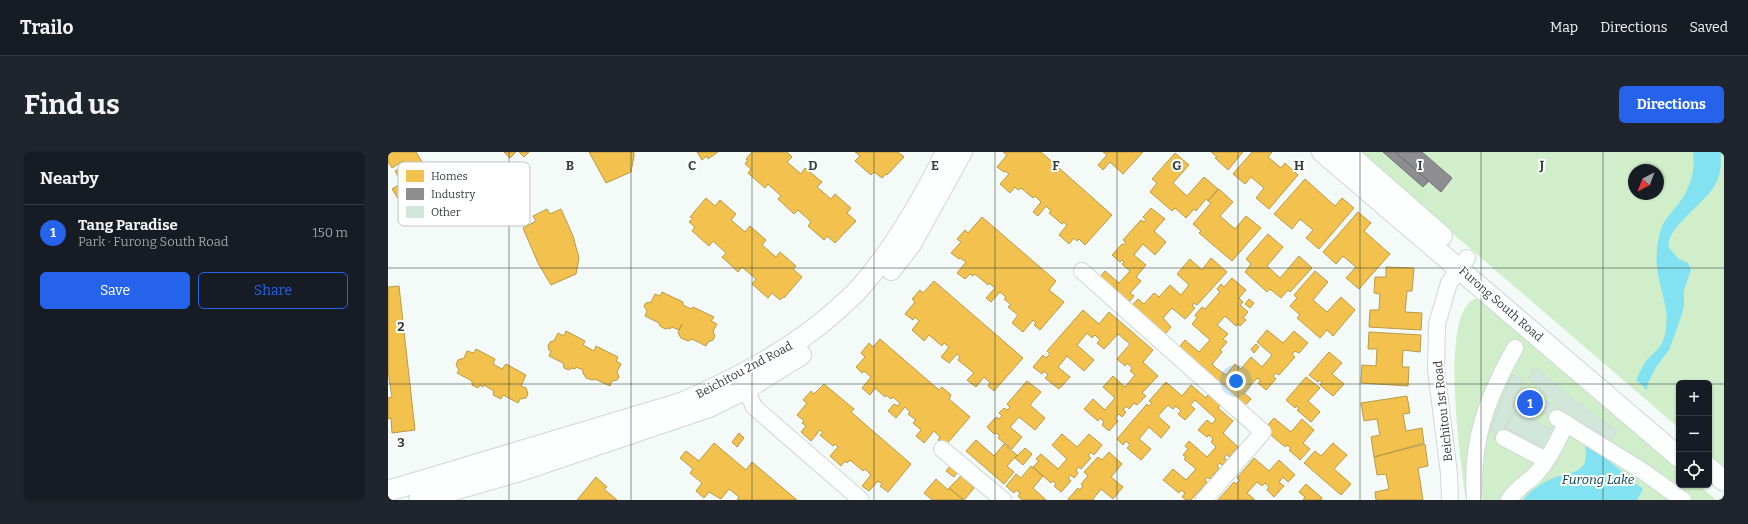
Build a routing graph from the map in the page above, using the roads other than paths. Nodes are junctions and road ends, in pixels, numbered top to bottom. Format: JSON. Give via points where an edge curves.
{"nodes":[{"id":1,"x":946,"y":152,"type":"edge"},
{"id":2,"x":962,"y":152,"type":"edge"},
{"id":3,"x":1322,"y":152,"type":"edge"},
{"id":4,"x":1346,"y":152,"type":"edge"},
{"id":5,"x":1463,"y":263,"type":"junction"},
{"id":6,"x":1082,"y":271,"type":"dead end"},
{"id":7,"x":1515,"y":348,"type":"dead end"},
{"id":8,"x":746,"y":390,"type":"junction"},
{"id":9,"x":1504,"y":438,"type":"dead end"},
{"id":10,"x":1676,"y":440,"type":"edge"},
{"id":11,"x":942,"y":449,"type":"dead end"},
{"id":12,"x":1676,"y":454,"type":"edge"},
{"id":13,"x":1546,"y":460,"type":"junction"},
{"id":14,"x":1712,"y":471,"type":"edge"},
{"id":15,"x":1724,"y":481,"type":"edge"},
{"id":16,"x":1712,"y":486,"type":"edge"},
{"id":17,"x":388,"y":491,"type":"edge"},
{"id":18,"x":1724,"y":496,"type":"edge"},
{"id":19,"x":1677,"y":498,"type":"edge"},
{"id":20,"x":419,"y":500,"type":"edge"},
{"id":21,"x":861,"y":500,"type":"edge"},
{"id":22,"x":1003,"y":500,"type":"edge"},
{"id":23,"x":1204,"y":500,"type":"edge"},
{"id":24,"x":1450,"y":500,"type":"edge"},
{"id":25,"x":1475,"y":500,"type":"edge"},
{"id":26,"x":1508,"y":500,"type":"edge"}],
"edges":[{"from":1,"to":17,"type":"main road","name":"Beichitou 2nd Road","via":[[923,199],[903,231],[858,290],[798,342],[726,383],[684,402]]},
{"from":2,"to":8,"type":"main road","name":"Beichitou 2nd Road","via":[[911,244],[866,299],[819,343]]},
{"from":3,"to":5,"type":"main road","name":"Furong South Road"},
{"from":4,"to":5,"type":"main road","name":"Furong South Road"},
{"from":5,"to":10,"type":"main road","name":"Furong South Road"},
{"from":5,"to":12,"type":"main road","name":"Furong South Road"},
{"from":5,"to":24,"type":"street","name":"Beichitou 1st Road","via":[[1449,283],[1438,324],[1436,370]]},
{"from":6,"to":23,"type":"street","via":[[1263,432]]},
{"from":7,"to":25,"type":"street","via":[[1493,390],[1476,442]]},
{"from":8,"to":20,"type":"main road","name":"Beichitou 2nd Road","via":[[709,407],[531,468]]},
{"from":8,"to":21,"type":"street","via":[[754,407]]},
{"from":9,"to":13,"type":"street"},
{"from":11,"to":22,"type":"street"},
{"from":13,"to":19,"type":"street","via":[[1557,443],[1562,421],[1618,454]]},
{"from":13,"to":26,"type":"street","via":[[1536,474]]},
{"from":14,"to":15,"type":"main road"},
{"from":16,"to":18,"type":"main road"}]}
